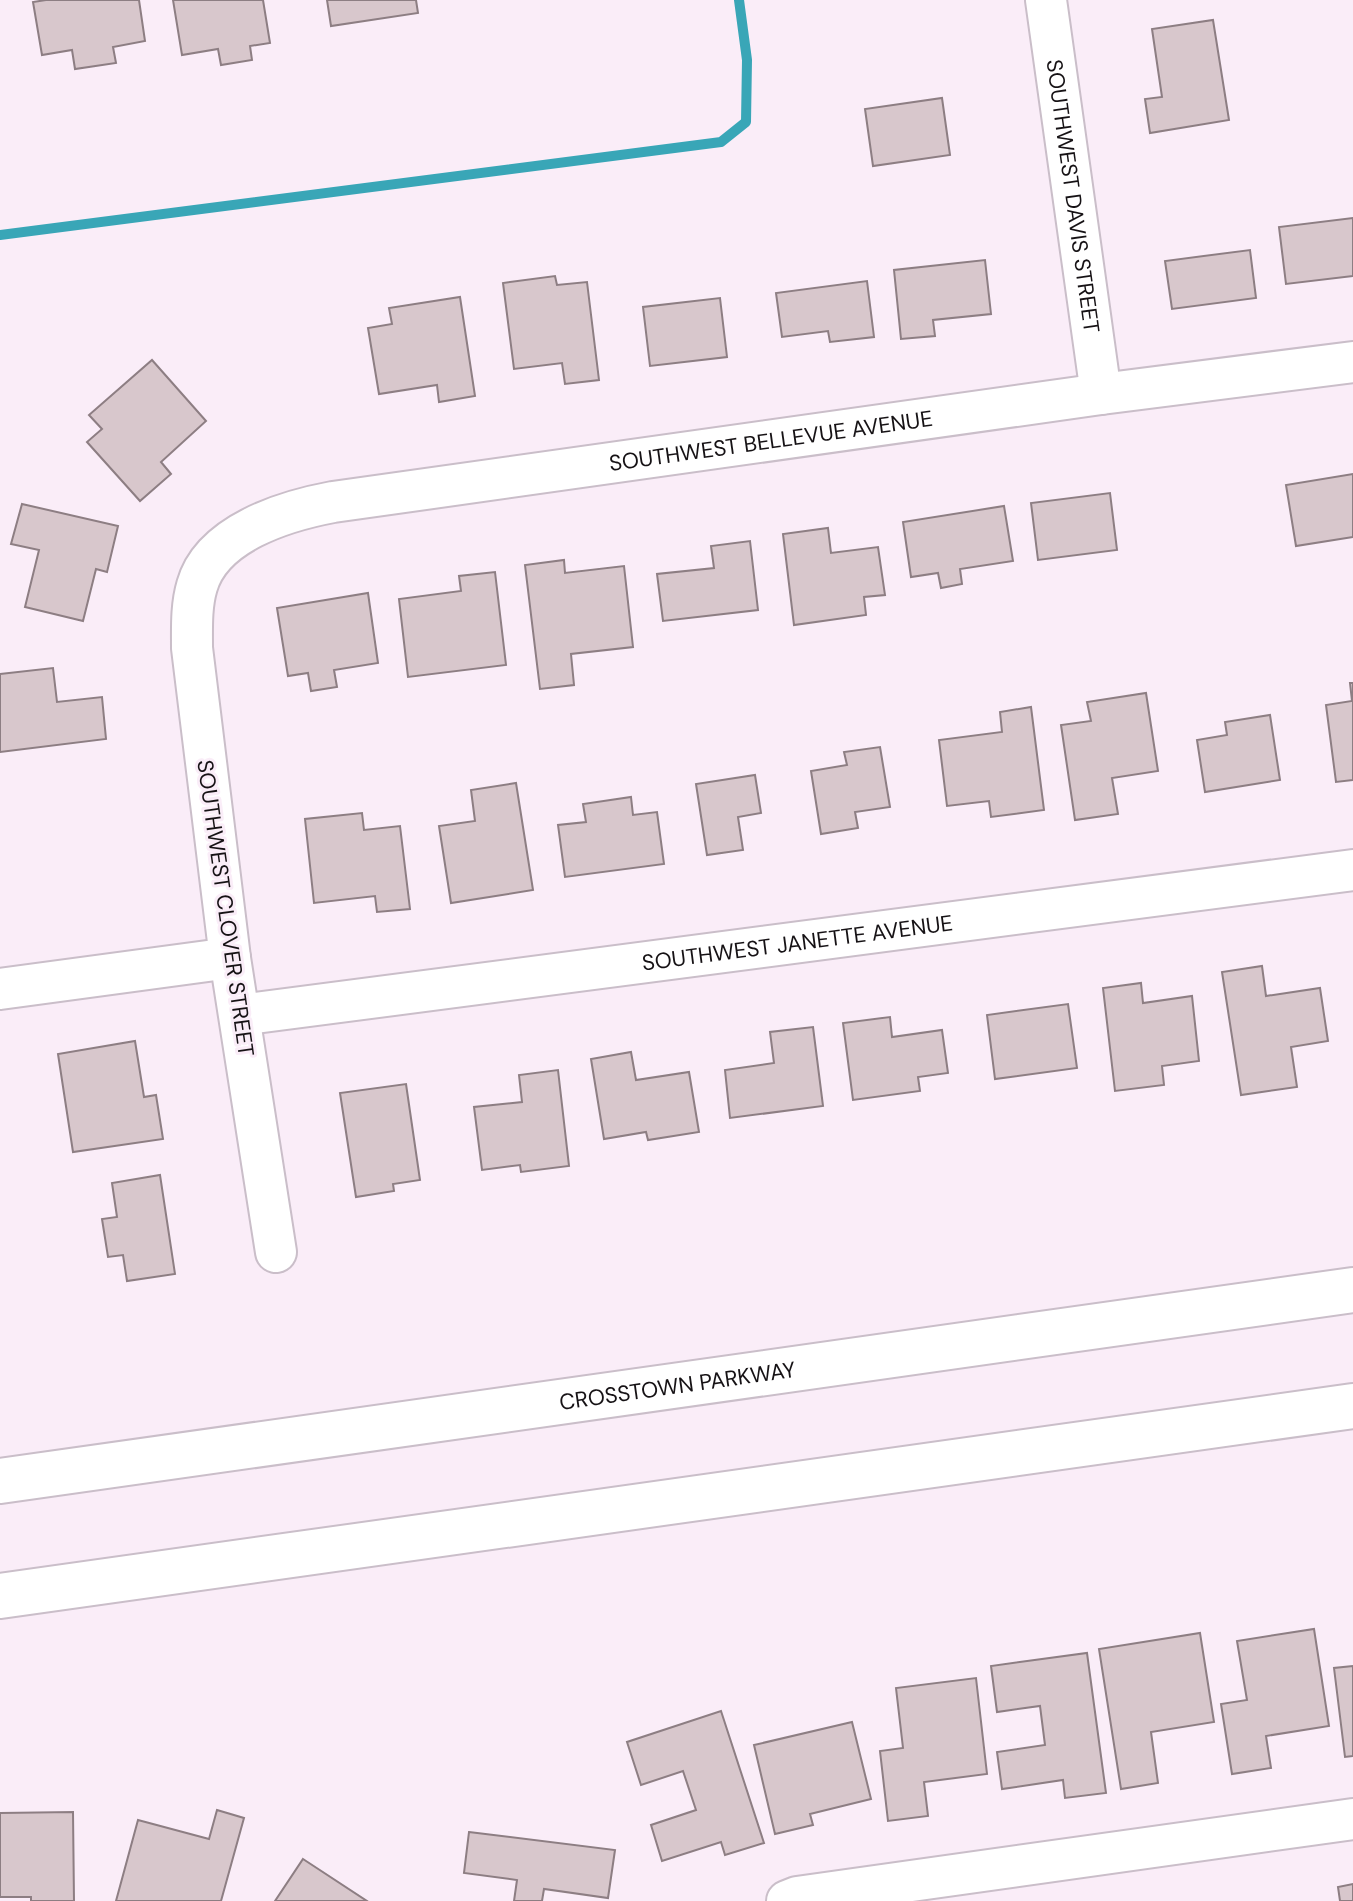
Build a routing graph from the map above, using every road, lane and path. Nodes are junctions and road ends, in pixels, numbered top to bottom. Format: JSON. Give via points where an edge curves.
{"nodes":[{"id":1,"x":1046,"y":0,"type":"edge"},
{"id":2,"x":1353,"y":362,"type":"edge"},
{"id":3,"x":1101,"y":394,"type":"junction"},
{"id":4,"x":207,"y":565,"type":"joint"},
{"id":5,"x":1353,"y":870,"type":"edge"},
{"id":6,"x":230,"y":958,"type":"junction"},
{"id":7,"x":0,"y":989,"type":"edge"},
{"id":8,"x":240,"y":1015,"type":"junction"},
{"id":9,"x":276,"y":1252,"type":"dead end"},
{"id":10,"x":1353,"y":1290,"type":"edge"},
{"id":11,"x":1353,"y":1406,"type":"edge"},
{"id":12,"x":0,"y":1481,"type":"edge"},
{"id":13,"x":0,"y":1596,"type":"edge"},
{"id":14,"x":1353,"y":1819,"type":"edge"},
{"id":15,"x":787,"y":1901,"type":"edge"}],
"edges":[{"from":1,"to":3,"type":"street","name":"SOUTHWEST DAVIS STREET"},
{"from":2,"to":3,"type":"street","name":"SOUTHWEST BELLEVUE AVENUE"},
{"from":3,"to":4,"type":"street","name":"SOUTHWEST BELLEVUE AVENUE","via":[[292,509],[224,546]]},
{"from":4,"to":6,"type":"street","name":"SOUTHWEST CLOVER STREET","via":[[197,585],[192,648]]},
{"from":5,"to":8,"type":"street","name":"SOUTHWEST JANETTE AVENUE"},
{"from":6,"to":7,"type":"street"},
{"from":6,"to":8,"type":"street","name":"SOUTHWEST CLOVER STREET"},
{"from":8,"to":9,"type":"street","name":"SOUTHWEST CLOVER STREET"},
{"from":10,"to":12,"type":"main road","name":"CROSSTOWN PARKWAY"},
{"from":11,"to":13,"type":"main road"},
{"from":14,"to":15,"type":"street"}]}
